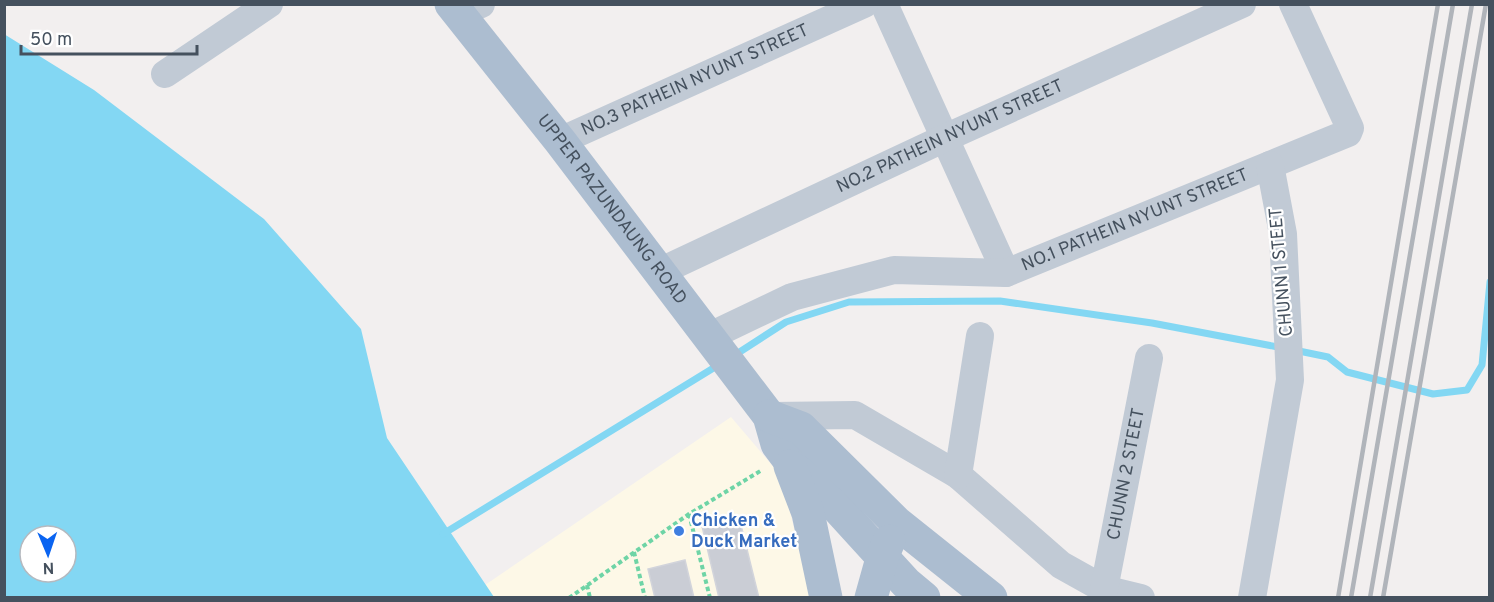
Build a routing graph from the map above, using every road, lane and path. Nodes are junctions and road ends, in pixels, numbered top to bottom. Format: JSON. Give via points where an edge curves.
{"nodes":[{"id":1,"x":269,"y":4,"type":"edge"},
{"id":2,"x":864,"y":4,"type":"edge"},
{"id":3,"x":884,"y":4,"type":"edge"},
{"id":4,"x":1242,"y":4,"type":"edge"},
{"id":5,"x":1293,"y":4,"type":"edge"},
{"id":6,"x":464,"y":8,"type":"edge"},
{"id":7,"x":165,"y":74,"type":"dead end"},
{"id":8,"x":945,"y":138,"type":"junction"},
{"id":9,"x":560,"y":141,"type":"junction"},
{"id":10,"x":1270,"y":165,"type":"junction"},
{"id":11,"x":659,"y":272,"type":"junction"},
{"id":12,"x":1006,"y":273,"type":"junction"},
{"id":13,"x":980,"y":336,"type":"dead end"},
{"id":14,"x":708,"y":337,"type":"junction"},
{"id":15,"x":1149,"y":358,"type":"dead end"},
{"id":16,"x":769,"y":416,"type":"junction"},
{"id":17,"x":786,"y":456,"type":"junction"},
{"id":18,"x":958,"y":475,"type":"junction"},
{"id":19,"x":689,"y":514,"type":"junction"},
{"id":20,"x":897,"y":523,"type":"junction"},
{"id":21,"x":922,"y":543,"type":"junction"},
{"id":22,"x":634,"y":552,"type":"junction"},
{"id":23,"x":883,"y":555,"type":"junction"},
{"id":24,"x":587,"y":585,"type":"junction"},
{"id":25,"x":1104,"y":589,"type":"junction"},
{"id":26,"x":910,"y":592,"type":"edge"},
{"id":27,"x":569,"y":597,"type":"edge"},
{"id":28,"x":590,"y":597,"type":"edge"},
{"id":29,"x":645,"y":597,"type":"edge"},
{"id":30,"x":710,"y":597,"type":"edge"},
{"id":31,"x":826,"y":597,"type":"edge"},
{"id":32,"x":871,"y":597,"type":"edge"},
{"id":33,"x":991,"y":597,"type":"edge"},
{"id":34,"x":1141,"y":597,"type":"edge"},
{"id":35,"x":1252,"y":597,"type":"edge"}],
"edges":[{"from":1,"to":7,"type":"street"},
{"from":2,"to":9,"type":"street","name":"NO.3 PATHEIN NYUNT STREET"},
{"from":3,"to":8,"type":"street"},
{"from":4,"to":8,"type":"street","name":"NO.2 PATHEIN NYUNT STREET"},
{"from":5,"to":10,"type":"street","name":"NO.1 PATHEIN NYUNT STREET","via":[[1350,131]]},
{"from":6,"to":9,"type":"main road","name":"UPPER PAZUNDAUNG ROAD"},
{"from":8,"to":11,"type":"street","name":"NO.2 PATHEIN NYUNT STREET"},
{"from":8,"to":12,"type":"street"},
{"from":9,"to":11,"type":"main road","name":"UPPER PAZUNDAUNG ROAD"},
{"from":10,"to":12,"type":"street","name":"NO.1 PATHEIN NYUNT STREET"},
{"from":10,"to":35,"type":"street","name":"CHUNN 1 STEET","via":[[1283,234],[1290,380]]},
{"from":11,"to":14,"type":"main road","name":"UPPER PAZUNDAUNG ROAD"},
{"from":12,"to":14,"type":"street","name":"NO.1 PATHEIN NYUNT STREET","via":[[894,270],[792,297]]},
{"from":13,"to":18,"type":"street"},
{"from":14,"to":16,"type":"main road","name":"UPPER PAZUNDAUNG ROAD"},
{"from":15,"to":25,"type":"street","name":"CHUNN 2 STEET"},
{"from":16,"to":17,"type":"main road","via":[[777,444]]},
{"from":16,"to":18,"type":"street","via":[[855,414]]},
{"from":16,"to":20,"type":"main road","via":[[801,428]]},
{"from":17,"to":19,"type":"path"},
{"from":17,"to":23,"type":"main road"},
{"from":17,"to":31,"type":"main road","via":[[808,513]]},
{"from":18,"to":25,"type":"street","via":[[1060,565]]},
{"from":19,"to":22,"type":"path"},
{"from":19,"to":30,"type":"path"},
{"from":20,"to":21,"type":"main road"},
{"from":20,"to":23,"type":"main road"},
{"from":21,"to":26,"type":"main road"},
{"from":21,"to":33,"type":"main road"},
{"from":22,"to":24,"type":"path"},
{"from":22,"to":29,"type":"path"},
{"from":23,"to":26,"type":"main road"},
{"from":23,"to":32,"type":"main road"},
{"from":24,"to":27,"type":"path"},
{"from":24,"to":28,"type":"path"},
{"from":25,"to":34,"type":"street"}]}
